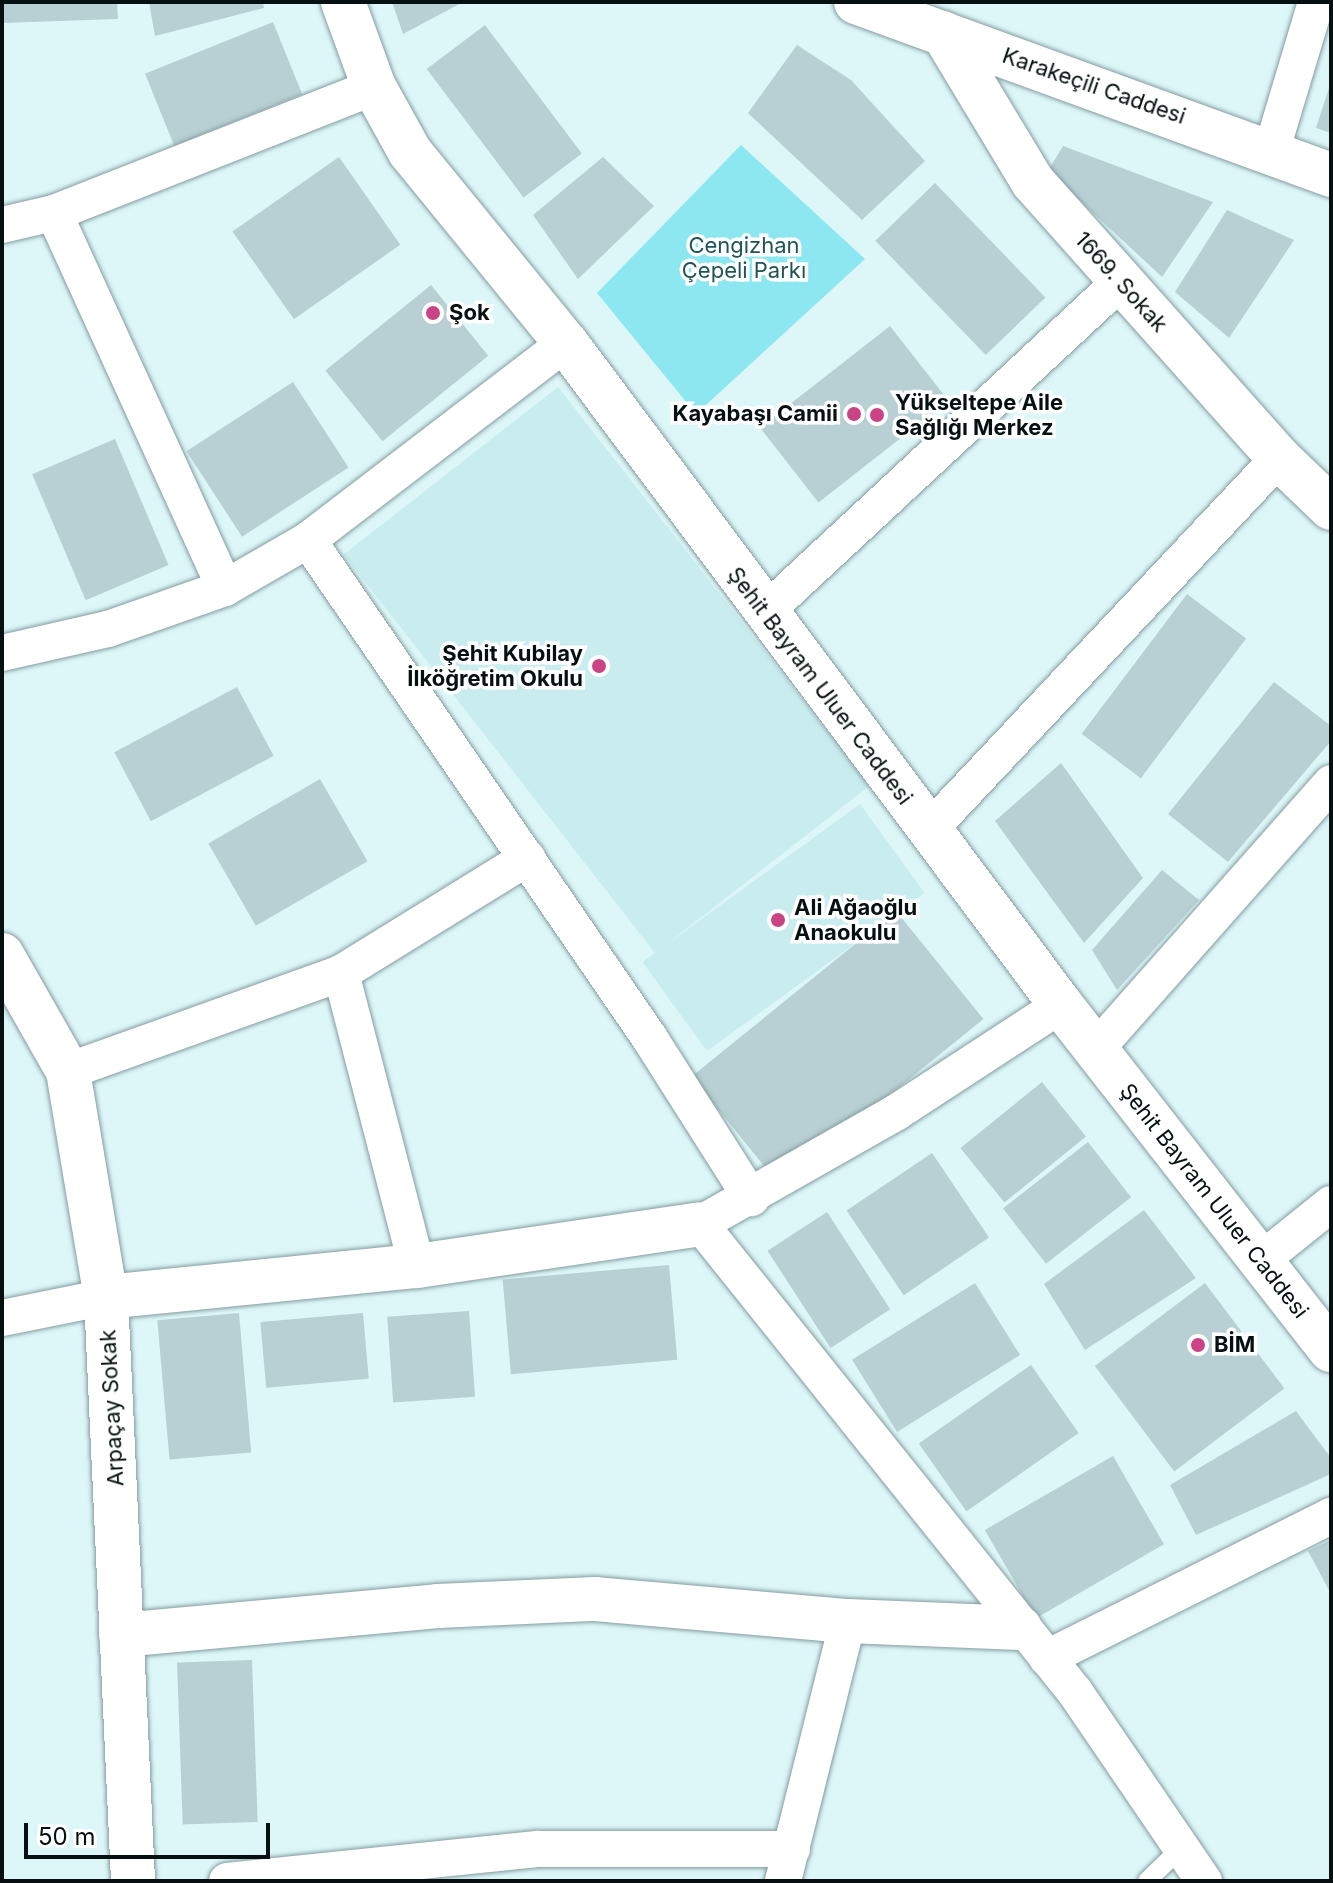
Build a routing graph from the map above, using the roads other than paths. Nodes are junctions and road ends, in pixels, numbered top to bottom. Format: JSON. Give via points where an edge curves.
{"nodes":[{"id":1,"x":343,"y":2,"type":"edge"},
{"id":2,"x":856,"y":2,"type":"edge"},
{"id":3,"x":1316,"y":2,"type":"edge"},
{"id":4,"x":943,"y":33,"type":"junction"},
{"id":5,"x":374,"y":87,"type":"junction"},
{"id":6,"x":1272,"y":149,"type":"junction"},
{"id":7,"x":1331,"y":175,"type":"edge"},
{"id":8,"x":54,"y":213,"type":"junction"},
{"id":9,"x":2,"y":225,"type":"edge"},
{"id":10,"x":1120,"y":282,"type":"junction"},
{"id":11,"x":566,"y":343,"type":"junction"},
{"id":12,"x":1279,"y":458,"type":"junction"},
{"id":13,"x":1331,"y":508,"type":"edge"},
{"id":14,"x":308,"y":540,"type":"junction"},
{"id":15,"x":225,"y":588,"type":"junction"},
{"id":16,"x":765,"y":612,"type":"junction"},
{"id":17,"x":2,"y":653,"type":"edge"},
{"id":18,"x":1331,"y":783,"type":"edge"},
{"id":19,"x":929,"y":830,"type":"junction"},
{"id":20,"x":527,"y":858,"type":"junction"},
{"id":21,"x":2,"y":955,"type":"edge"},
{"id":22,"x":341,"y":973,"type":"junction"},
{"id":23,"x":1061,"y":1005,"type":"junction"},
{"id":24,"x":1096,"y":1049,"type":"junction"},
{"id":25,"x":68,"y":1071,"type":"junction"},
{"id":26,"x":751,"y":1198,"type":"junction"},
{"id":27,"x":1331,"y":1204,"type":"edge"},
{"id":28,"x":700,"y":1224,"type":"junction"},
{"id":29,"x":1260,"y":1261,"type":"junction"},
{"id":30,"x":417,"y":1266,"type":"junction"},
{"id":31,"x":106,"y":1297,"type":"junction"},
{"id":32,"x":2,"y":1318,"type":"edge"},
{"id":33,"x":1331,"y":1350,"type":"edge"},
{"id":34,"x":1331,"y":1516,"type":"edge"},
{"id":35,"x":848,"y":1621,"type":"junction"},
{"id":36,"x":121,"y":1635,"type":"junction"},
{"id":37,"x":1034,"y":1643,"type":"junction"},
{"id":38,"x":1181,"y":1848,"type":"junction"},
{"id":39,"x":787,"y":1865,"type":"edge"},
{"id":40,"x":133,"y":1881,"type":"edge"},
{"id":41,"x":227,"y":1881,"type":"edge"},
{"id":42,"x":1147,"y":1881,"type":"edge"},
{"id":43,"x":1204,"y":1881,"type":"edge"}],
"edges":[{"from":1,"to":5,"type":"street","name":"Şehit Bayram Uluer Caddesi"},
{"from":2,"to":4,"type":"street","name":"Karakeçili Caddesi"},
{"from":3,"to":6,"type":"street"},
{"from":4,"to":6,"type":"street","name":"Karakeçili Caddesi"},
{"from":4,"to":10,"type":"street","name":"1669. Sokak","via":[[1033,182]]},
{"from":5,"to":8,"type":"street"},
{"from":5,"to":11,"type":"street","name":"Şehit Bayram Uluer Caddesi","via":[[410,152]]},
{"from":6,"to":7,"type":"street","name":"Karakeçili Caddesi"},
{"from":8,"to":9,"type":"street"},
{"from":8,"to":15,"type":"street"},
{"from":10,"to":12,"type":"street","name":"1669. Sokak"},
{"from":10,"to":16,"type":"street"},
{"from":11,"to":14,"type":"street"},
{"from":11,"to":16,"type":"street","name":"Şehit Bayram Uluer Caddesi"},
{"from":12,"to":13,"type":"street","name":"1669. Sokak"},
{"from":12,"to":19,"type":"street"},
{"from":14,"to":15,"type":"street"},
{"from":14,"to":20,"type":"street"},
{"from":15,"to":17,"type":"street","via":[[108,629]]},
{"from":16,"to":19,"type":"street","name":"Şehit Bayram Uluer Caddesi"},
{"from":18,"to":24,"type":"street"},
{"from":19,"to":23,"type":"street","name":"Şehit Bayram Uluer Caddesi"},
{"from":20,"to":22,"type":"street"},
{"from":20,"to":26,"type":"street"},
{"from":21,"to":25,"type":"street","name":"Arpaçay Sokak"},
{"from":22,"to":25,"type":"street"},
{"from":22,"to":30,"type":"street"},
{"from":23,"to":24,"type":"street","name":"Şehit Bayram Uluer Caddesi"},
{"from":23,"to":26,"type":"street","via":[[897,1112]]},
{"from":24,"to":29,"type":"street","name":"Şehit Bayram Uluer Caddesi"},
{"from":25,"to":31,"type":"street","name":"Arpaçay Sokak"},
{"from":26,"to":28,"type":"street"},
{"from":27,"to":29,"type":"street"},
{"from":28,"to":30,"type":"street"},
{"from":28,"to":37,"type":"street"},
{"from":29,"to":33,"type":"street","name":"Şehit Bayram Uluer Caddesi"},
{"from":30,"to":31,"type":"street"},
{"from":31,"to":32,"type":"street"},
{"from":31,"to":36,"type":"street","name":"Arpaçay Sokak"},
{"from":34,"to":37,"type":"street"},
{"from":35,"to":36,"type":"street","via":[[595,1599],[438,1606]]},
{"from":35,"to":37,"type":"street"},
{"from":35,"to":39,"type":"street"},
{"from":36,"to":40,"type":"street","name":"Arpaçay Sokak"},
{"from":37,"to":38,"type":"street"},
{"from":38,"to":42,"type":"lane"},
{"from":38,"to":43,"type":"street"},
{"from":39,"to":41,"type":"street","via":[[539,1849]]}]}
